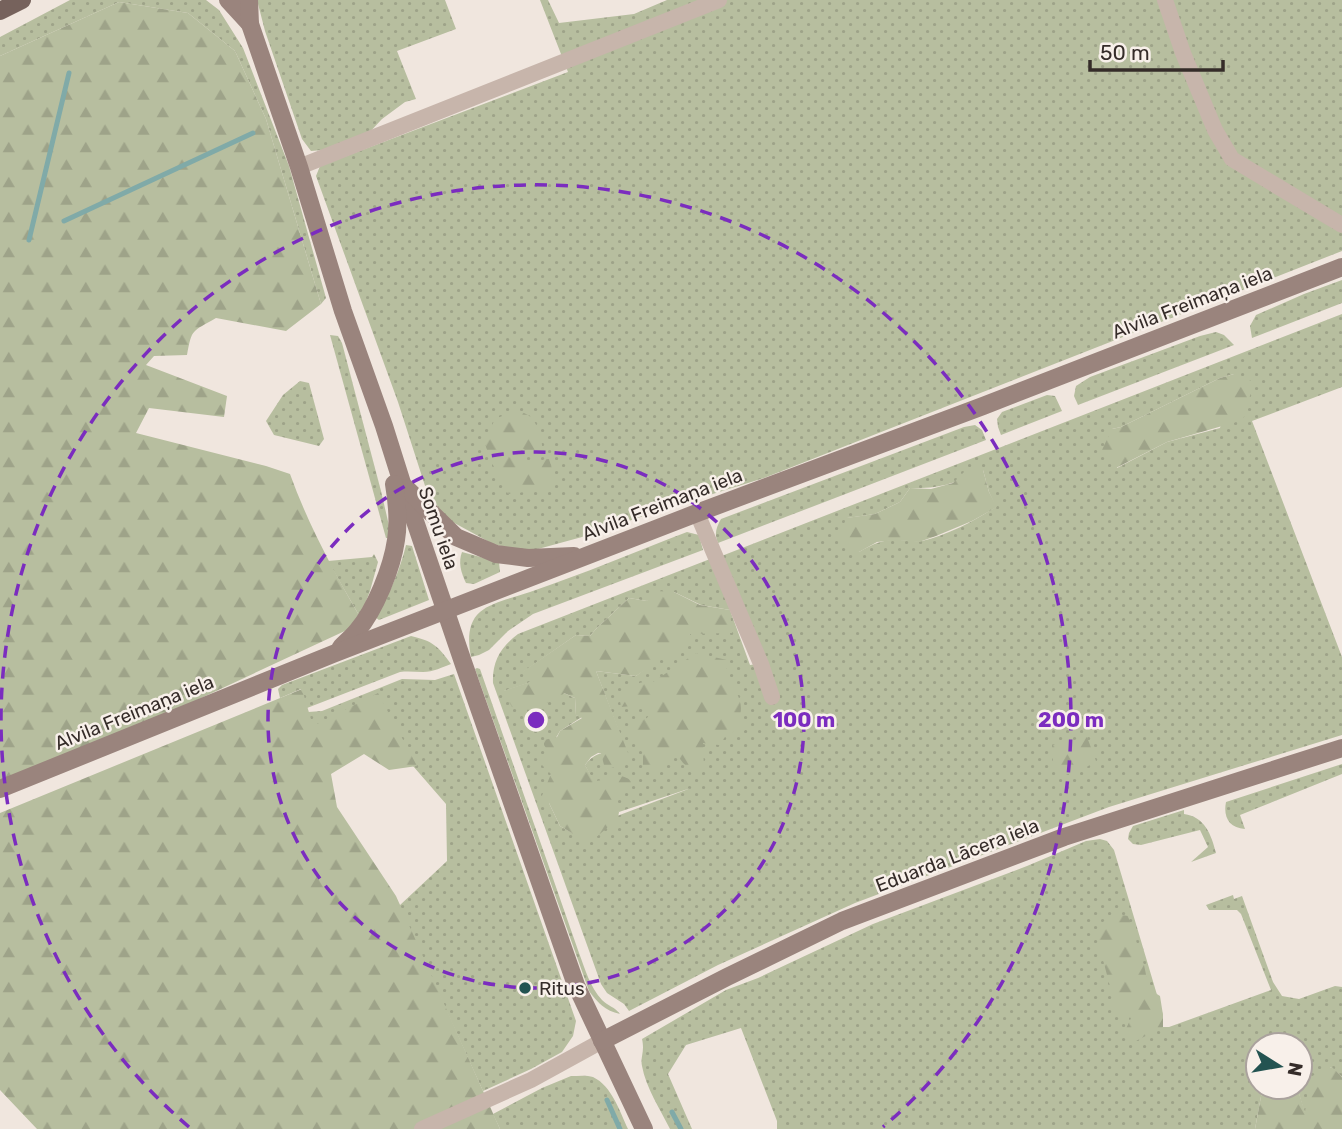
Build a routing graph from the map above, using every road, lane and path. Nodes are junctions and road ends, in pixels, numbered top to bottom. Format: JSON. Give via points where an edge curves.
{"nodes":[{"id":1,"x":22,"y":0,"type":"edge"},
{"id":2,"x":228,"y":0,"type":"edge"},
{"id":3,"x":249,"y":0,"type":"edge"},
{"id":4,"x":719,"y":0,"type":"edge"},
{"id":5,"x":1165,"y":0,"type":"edge"},
{"id":6,"x":0,"y":11,"type":"edge"},
{"id":7,"x":250,"y":24,"type":"junction"},
{"id":8,"x":299,"y":167,"type":"junction"},
{"id":9,"x":1342,"y":225,"type":"edge"},
{"id":10,"x":1342,"y":267,"type":"edge"},
{"id":11,"x":384,"y":426,"type":"junction"},
{"id":12,"x":402,"y":484,"type":"junction"},
{"id":13,"x":697,"y":513,"type":"junction"},
{"id":14,"x":588,"y":555,"type":"junction"},
{"id":15,"x":446,"y":611,"type":"junction"},
{"id":16,"x":333,"y":654,"type":"junction"},
{"id":17,"x":772,"y":697,"type":"dead end"},
{"id":18,"x":1342,"y":748,"type":"edge"},
{"id":19,"x":0,"y":789,"type":"edge"},
{"id":20,"x":602,"y":1041,"type":"junction"},
{"id":21,"x":422,"y":1129,"type":"edge"},
{"id":22,"x":644,"y":1129,"type":"edge"}],
"edges":[{"from":1,"to":6,"type":"main road"},
{"from":2,"to":7,"type":"street"},
{"from":3,"to":7,"type":"street"},
{"from":4,"to":8,"type":"street"},
{"from":5,"to":9,"type":"street","via":[[1183,53],[1232,159]]},
{"from":7,"to":8,"type":"street","name":"Somu iela"},
{"from":8,"to":11,"type":"street","name":"Somu iela"},
{"from":10,"to":13,"type":"street","name":"Alvila Freimaņa iela"},
{"from":11,"to":12,"type":"street","name":"Somu iela"},
{"from":11,"to":16,"type":"street","via":[[397,505],[396,540],[375,602],[358,631]]},
{"from":12,"to":14,"type":"street","via":[[456,537],[496,554],[528,558]]},
{"from":12,"to":15,"type":"street","name":"Somu iela"},
{"from":13,"to":14,"type":"street","name":"Alvila Freimaņa iela"},
{"from":13,"to":17,"type":"street"},
{"from":14,"to":15,"type":"street","name":"Alvila Freimaņa iela"},
{"from":15,"to":16,"type":"street","name":"Alvila Freimaņa iela"},
{"from":15,"to":20,"type":"street","name":"Somu iela","via":[[576,985]]},
{"from":16,"to":19,"type":"street","name":"Alvila Freimaņa iela"},
{"from":18,"to":20,"type":"street","name":"Eduarda Lācera iela","via":[[1064,837],[842,921]]},
{"from":20,"to":21,"type":"street","via":[[531,1080]]},
{"from":20,"to":22,"type":"street","name":"Somu iela"}]}
